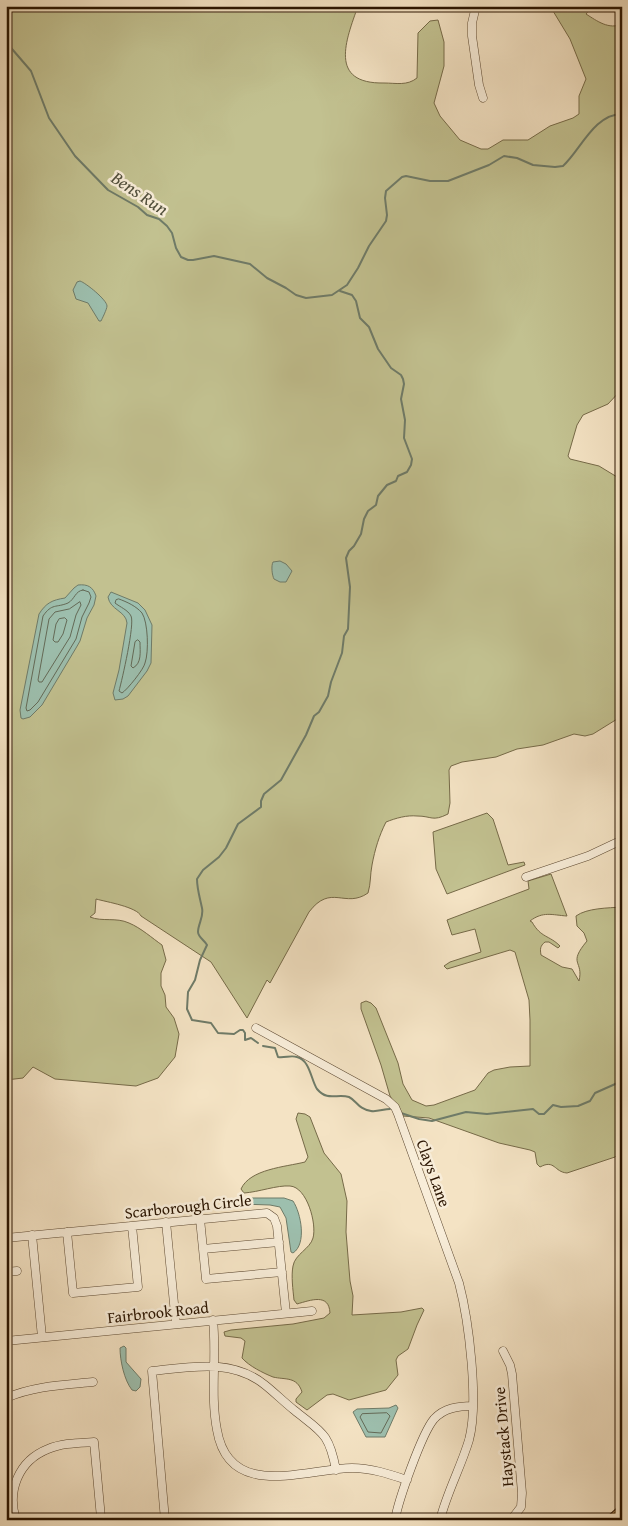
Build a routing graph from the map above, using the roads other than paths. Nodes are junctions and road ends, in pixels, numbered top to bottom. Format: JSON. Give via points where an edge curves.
{"nodes":[{"id":1,"x":476,"y":6,"type":"edge"},
{"id":2,"x":483,"y":98,"type":"dead end"},
{"id":3,"x":622,"y":840,"type":"edge"},
{"id":4,"x":526,"y":877,"type":"dead end"},
{"id":5,"x":256,"y":1028,"type":"dead end"},
{"id":6,"x":200,"y":1219,"type":"junction"},
{"id":7,"x":166,"y":1222,"type":"junction"},
{"id":8,"x":132,"y":1226,"type":"junction"},
{"id":9,"x":67,"y":1232,"type":"junction"},
{"id":10,"x":32,"y":1236,"type":"junction"},
{"id":11,"x":6,"y":1238,"type":"edge"},
{"id":12,"x":279,"y":1242,"type":"junction"},
{"id":13,"x":203,"y":1249,"type":"junction"},
{"id":14,"x":17,"y":1271,"type":"dead end"},
{"id":15,"x":6,"y":1272,"type":"edge"},
{"id":16,"x":282,"y":1272,"type":"junction"},
{"id":17,"x":312,"y":1311,"type":"dead end"},
{"id":18,"x":286,"y":1313,"type":"junction"},
{"id":19,"x":213,"y":1320,"type":"junction"},
{"id":20,"x":176,"y":1324,"type":"junction"},
{"id":21,"x":42,"y":1337,"type":"junction"},
{"id":22,"x":6,"y":1341,"type":"edge"},
{"id":23,"x":503,"y":1351,"type":"dead end"},
{"id":24,"x":215,"y":1366,"type":"junction"},
{"id":25,"x":93,"y":1382,"type":"dead end"},
{"id":26,"x":6,"y":1398,"type":"edge"},
{"id":27,"x":473,"y":1406,"type":"junction"},
{"id":28,"x":336,"y":1470,"type":"junction"},
{"id":29,"x":407,"y":1480,"type":"junction"},
{"id":30,"x":622,"y":1510,"type":"edge"},
{"id":31,"x":16,"y":1520,"type":"edge"},
{"id":32,"x":96,"y":1520,"type":"edge"},
{"id":33,"x":166,"y":1520,"type":"edge"},
{"id":34,"x":395,"y":1520,"type":"edge"},
{"id":35,"x":440,"y":1520,"type":"edge"},
{"id":36,"x":511,"y":1520,"type":"edge"},
{"id":37,"x":611,"y":1520,"type":"edge"}],
"edges":[{"from":1,"to":2,"type":"street","via":[[472,36]]},
{"from":3,"to":4,"type":"street","via":[[588,856]]},
{"from":5,"to":27,"type":"street","name":"Clays Lane","via":[[386,1099],[395,1107],[452,1262],[463,1301]]},
{"from":6,"to":7,"type":"street","name":"Scarborough Circle"},
{"from":6,"to":12,"type":"street","name":"Scarborough Circle","via":[[267,1213],[276,1222]]},
{"from":6,"to":13,"type":"street"},
{"from":7,"to":8,"type":"street","name":"Scarborough Circle"},
{"from":7,"to":20,"type":"street"},
{"from":8,"to":9,"type":"street","name":"Scarborough Circle"},
{"from":8,"to":9,"type":"street","via":[[138,1287],[73,1293]]},
{"from":9,"to":10,"type":"street","name":"Scarborough Circle"},
{"from":10,"to":11,"type":"street","name":"Scarborough Circle"},
{"from":10,"to":21,"type":"street"},
{"from":12,"to":13,"type":"street"},
{"from":12,"to":16,"type":"street","name":"Scarborough Circle"},
{"from":13,"to":16,"type":"street","via":[[206,1280]]},
{"from":14,"to":15,"type":"street"},
{"from":16,"to":18,"type":"street","name":"Scarborough Circle"},
{"from":17,"to":18,"type":"street","name":"Fairbrook Road"},
{"from":18,"to":19,"type":"street","name":"Fairbrook Road"},
{"from":19,"to":20,"type":"street","name":"Fairbrook Road"},
{"from":19,"to":24,"type":"street"},
{"from":20,"to":21,"type":"street","name":"Fairbrook Road"},
{"from":21,"to":22,"type":"street","name":"Fairbrook Road"},
{"from":23,"to":36,"type":"street","name":"Haystack Drive","via":[[512,1374],[522,1493],[520,1507]]},
{"from":24,"to":28,"type":"street","via":[[237,1369],[256,1378],[315,1426],[330,1446]]},
{"from":24,"to":28,"type":"street","via":[[216,1429],[229,1459],[241,1469],[264,1477]]},
{"from":24,"to":33,"type":"street","via":[[152,1370]]},
{"from":25,"to":26,"type":"street","via":[[47,1387]]},
{"from":27,"to":29,"type":"street","via":[[454,1407],[433,1420]]},
{"from":27,"to":35,"type":"street","name":"Clays Lane","via":[[469,1440]]},
{"from":28,"to":29,"type":"street","via":[[363,1469]]},
{"from":29,"to":34,"type":"street"},
{"from":30,"to":37,"type":"main road"},
{"from":31,"to":32,"type":"street","via":[[12,1492],[31,1460],[55,1446],[94,1442],[102,1518]]}]}
